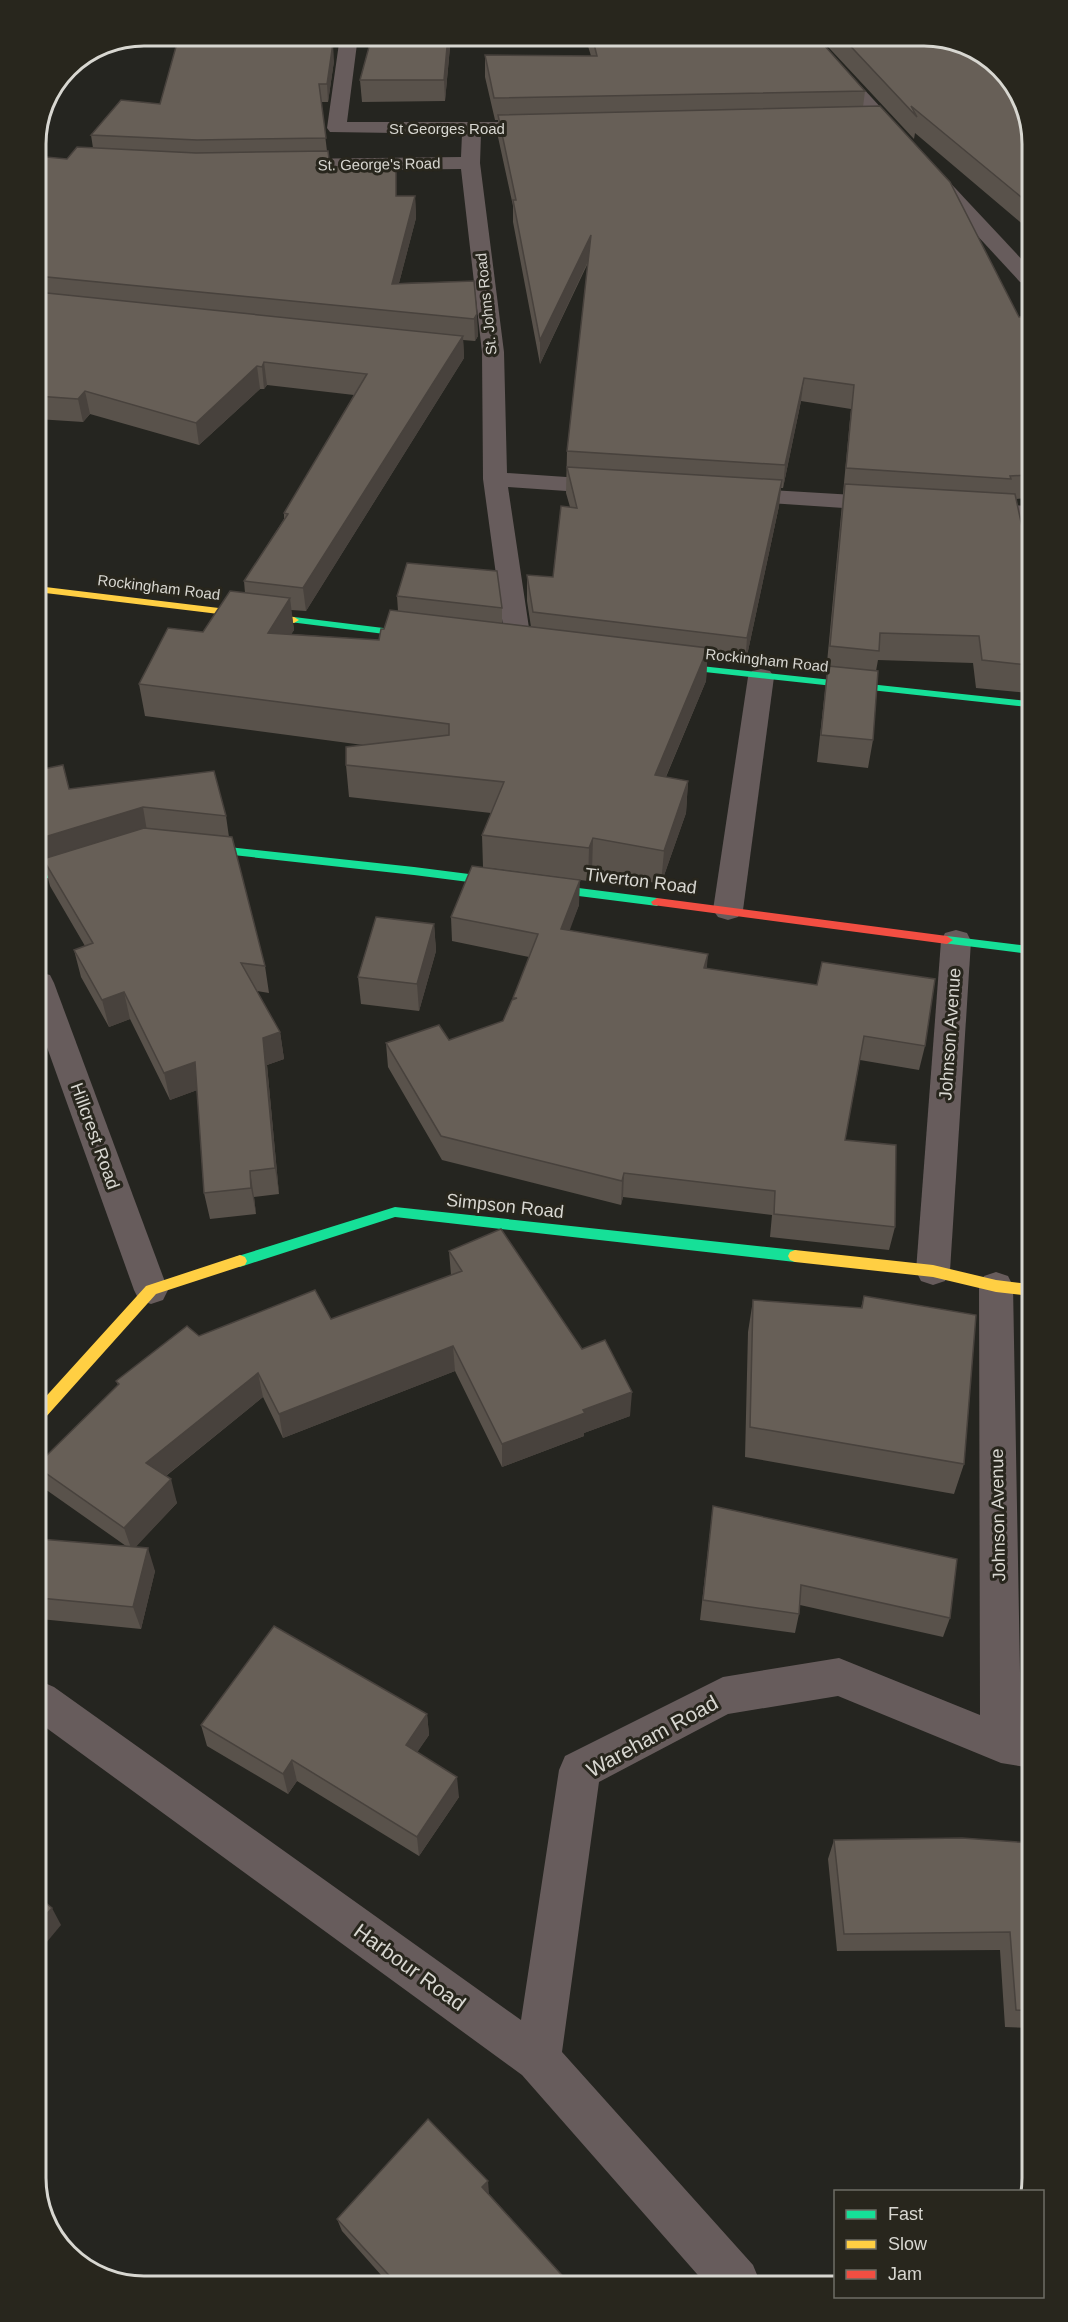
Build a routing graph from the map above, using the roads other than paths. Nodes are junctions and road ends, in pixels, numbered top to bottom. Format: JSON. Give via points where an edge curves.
{"nodes":[{"id":1,"x":348,"y":46,"type":"edge"},
{"id":2,"x":821,"y":53,"type":"edge"},
{"id":3,"x":858,"y":120,"type":"edge"},
{"id":4,"x":882,"y":120,"type":"junction"},
{"id":5,"x":565,"y":127,"type":"edge"},
{"id":6,"x":472,"y":129,"type":"junction"},
{"id":7,"x":470,"y":163,"type":"junction"},
{"id":8,"x":266,"y":165,"type":"edge"},
{"id":9,"x":1022,"y":273,"type":"edge"},
{"id":10,"x":469,"y":350,"type":"dead end"},
{"id":11,"x":493,"y":352,"type":"junction"},
{"id":12,"x":495,"y":479,"type":"junction"},
{"id":13,"x":637,"y":488,"type":"edge"},
{"id":14,"x":708,"y":493,"type":"edge"},
{"id":15,"x":909,"y":506,"type":"edge"},
{"id":16,"x":956,"y":509,"type":"edge"},
{"id":17,"x":1022,"y":513,"type":"edge"},
{"id":18,"x":47,"y":590,"type":"edge"},
{"id":19,"x":436,"y":638,"type":"edge"},
{"id":20,"x":518,"y":648,"type":"edge"},
{"id":21,"x":646,"y":663,"type":"edge"},
{"id":22,"x":761,"y":677,"type":"junction"},
{"id":23,"x":1022,"y":703,"type":"edge"},
{"id":24,"x":171,"y":845,"type":"edge"},
{"id":25,"x":104,"y":856,"type":"edge"},
{"id":26,"x":47,"y":874,"type":"edge"},
{"id":27,"x":728,"y":910,"type":"junction"},
{"id":28,"x":956,"y":941,"type":"junction"},
{"id":29,"x":1022,"y":949,"type":"edge"},
{"id":30,"x":47,"y":1004,"type":"edge"},
{"id":31,"x":933,"y":1271,"type":"junction"},
{"id":32,"x":1012,"y":1288,"type":"edge"},
{"id":33,"x":151,"y":1290,"type":"junction"},
{"id":34,"x":46,"y":1406,"type":"edge"},
{"id":35,"x":46,"y":1704,"type":"edge"},
{"id":36,"x":1016,"y":1746,"type":"edge"},
{"id":37,"x":538,"y":2059,"type":"junction"},
{"id":38,"x":730,"y":2276,"type":"edge"}],
"edges":[{"from":1,"to":6,"type":"street","name":"St Georges Road","via":[[337,128]]},
{"from":2,"to":4,"type":"street"},
{"from":3,"to":4,"type":"street"},
{"from":4,"to":9,"type":"street"},
{"from":5,"to":6,"type":"street","name":"St Georges Road"},
{"from":6,"to":7,"type":"street","name":"St. Johns Road"},
{"from":7,"to":8,"type":"street","name":"St. George's Road"},
{"from":7,"to":11,"type":"street","name":"St. Johns Road"},
{"from":10,"to":11,"type":"street"},
{"from":11,"to":12,"type":"street","name":"St. Johns Road"},
{"from":12,"to":13,"type":"street"},
{"from":12,"to":20,"type":"street","name":"St. Johns Road"},
{"from":14,"to":15,"type":"street"},
{"from":16,"to":17,"type":"street"},
{"from":18,"to":19,"type":"street","name":"Rockingham Road"},
{"from":21,"to":22,"type":"street","name":"Rockingham Road"},
{"from":22,"to":23,"type":"street","name":"Rockingham Road"},
{"from":22,"to":27,"type":"street"},
{"from":24,"to":27,"type":"street","name":"Tiverton Road"},
{"from":25,"to":26,"type":"street"},
{"from":27,"to":28,"type":"street","name":"Tiverton Road"},
{"from":28,"to":29,"type":"street","name":"Tiverton Road"},
{"from":28,"to":31,"type":"street","name":"Johnson Avenue"},
{"from":30,"to":33,"type":"street","name":"Hillcrest Road"},
{"from":31,"to":32,"type":"street","name":"Simpson Road"},
{"from":31,"to":33,"type":"street","name":"Simpson Road","via":[[395,1212]]},
{"from":32,"to":36,"type":"street","name":"Johnson Avenue"},
{"from":33,"to":34,"type":"street"},
{"from":35,"to":37,"type":"street","name":"Harbour Road"},
{"from":36,"to":37,"type":"street","name":"Wareham Road","via":[[839,1677],[723,1696],[580,1770]]},
{"from":37,"to":38,"type":"street","name":"Harbour Road"}]}
